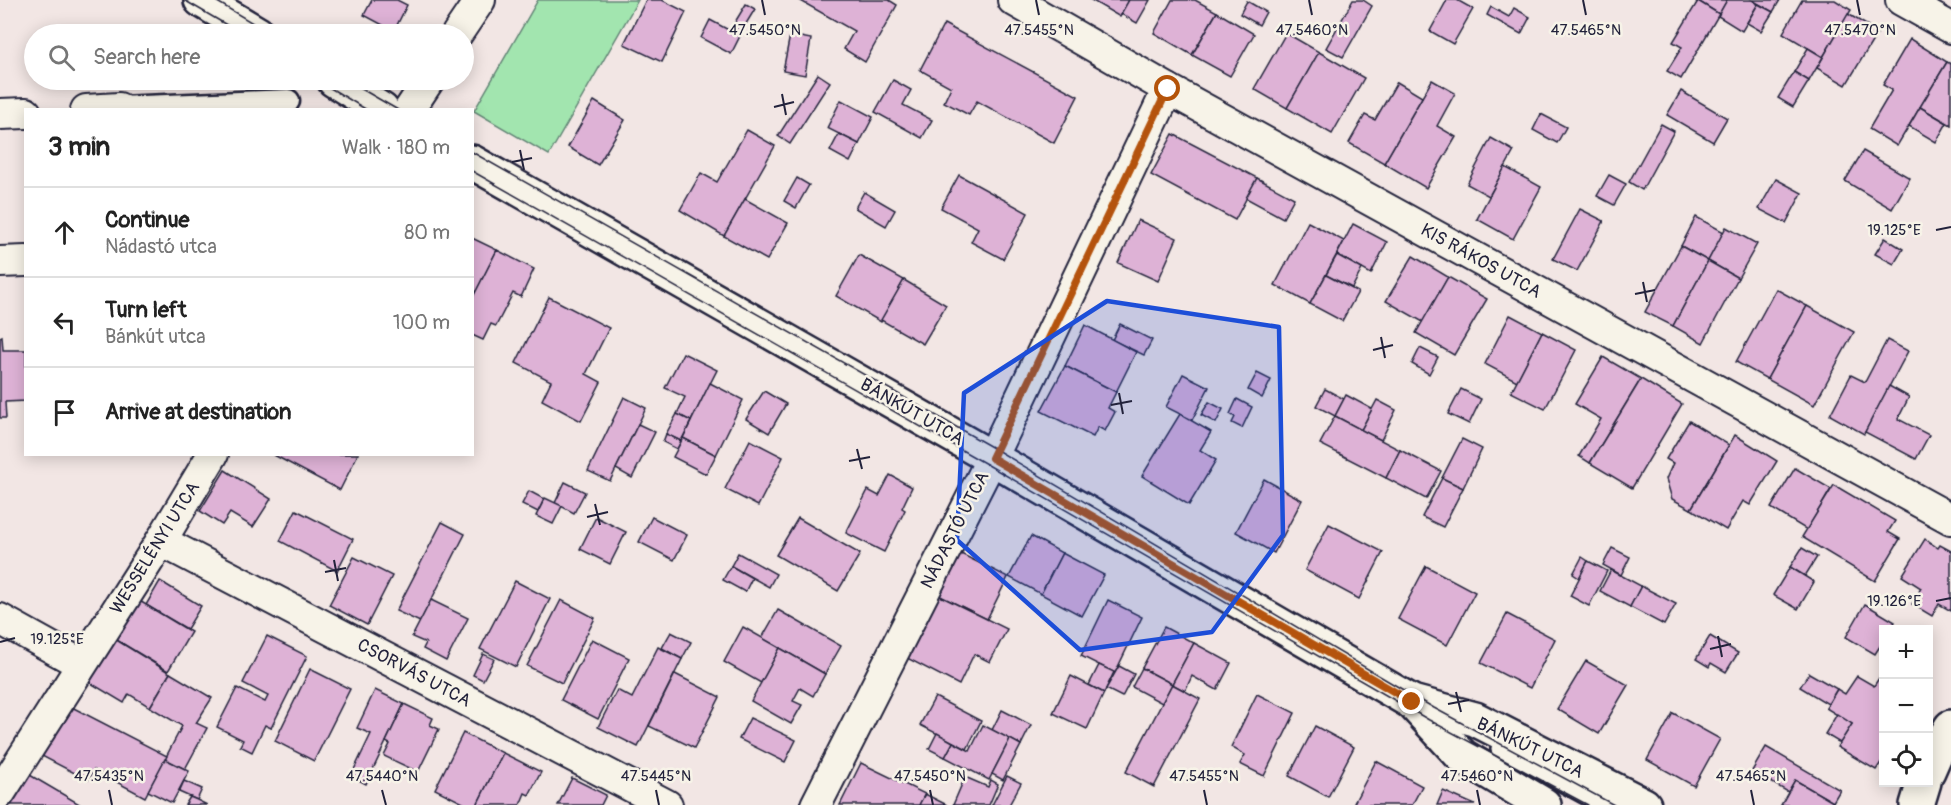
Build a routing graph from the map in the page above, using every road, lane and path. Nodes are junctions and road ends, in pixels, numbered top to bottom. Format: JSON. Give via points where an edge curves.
{"nodes":[{"id":1,"x":201,"y":0,"type":"edge"},
{"id":2,"x":480,"y":0,"type":"edge"},
{"id":3,"x":1013,"y":0,"type":"edge"},
{"id":4,"x":1901,"y":0,"type":"edge"},
{"id":5,"x":241,"y":24,"type":"edge"},
{"id":6,"x":464,"y":24,"type":"edge"},
{"id":7,"x":1951,"y":28,"type":"edge"},
{"id":8,"x":1168,"y":89,"type":"junction"},
{"id":9,"x":349,"y":90,"type":"edge"},
{"id":10,"x":422,"y":90,"type":"edge"},
{"id":11,"x":288,"y":101,"type":"dead end"},
{"id":12,"x":140,"y":108,"type":"edge"},
{"id":13,"x":379,"y":108,"type":"edge"},
{"id":14,"x":410,"y":108,"type":"edge"},
{"id":15,"x":24,"y":113,"type":"edge"},
{"id":16,"x":0,"y":114,"type":"edge"},
{"id":17,"x":474,"y":163,"type":"edge"},
{"id":18,"x":24,"y":261,"type":"edge"},
{"id":19,"x":0,"y":262,"type":"edge"},
{"id":20,"x":212,"y":456,"type":"edge"},
{"id":21,"x":992,"y":458,"type":"junction"},
{"id":22,"x":1951,"y":519,"type":"edge"},
{"id":23,"x":161,"y":541,"type":"junction"},
{"id":24,"x":0,"y":619,"type":"edge"},
{"id":25,"x":81,"y":664,"type":"junction"},
{"id":26,"x":1412,"y":702,"type":"junction"},
{"id":27,"x":1951,"y":727,"type":"edge"},
{"id":28,"x":1933,"y":760,"type":"edge"},
{"id":29,"x":1923,"y":787,"type":"edge"},
{"id":30,"x":0,"y":793,"type":"edge"},
{"id":31,"x":667,"y":805,"type":"edge"},
{"id":32,"x":816,"y":805,"type":"edge"},
{"id":33,"x":1544,"y":805,"type":"edge"},
{"id":34,"x":1602,"y":805,"type":"edge"},
{"id":35,"x":1644,"y":805,"type":"edge"},
{"id":36,"x":1917,"y":805,"type":"edge"}],
"edges":[{"from":1,"to":5,"type":"street"},
{"from":2,"to":6,"type":"street"},
{"from":3,"to":8,"type":"street","name":"KIS RÁKOS UTCA"},
{"from":4,"to":7,"type":"street"},
{"from":8,"to":21,"type":"street","name":"NÁDASTÓ UTCA"},
{"from":8,"to":22,"type":"street","name":"KIS RÁKOS UTCA"},
{"from":9,"to":13,"type":"street"},
{"from":10,"to":14,"type":"street"},
{"from":11,"to":12,"type":"street"},
{"from":15,"to":16,"type":"street"},
{"from":17,"to":21,"type":"street","name":"BÁNKÚT UTCA"},
{"from":18,"to":19,"type":"street"},
{"from":20,"to":23,"type":"street","name":"WESSELÉNYI UTCA"},
{"from":21,"to":26,"type":"street","name":"BÁNKÚT UTCA"},
{"from":21,"to":32,"type":"street","name":"NÁDASTÓ UTCA"},
{"from":23,"to":25,"type":"street","name":"WESSELÉNYI UTCA"},
{"from":23,"to":31,"type":"street","name":"CSORVÁS UTCA"},
{"from":24,"to":25,"type":"street"},
{"from":25,"to":30,"type":"street","name":"WESSELÉNYI UTCA"},
{"from":26,"to":33,"type":"street","name":"BÁNKÚT UTCA","via":[[1462,756]]},
{"from":26,"to":34,"type":"lane"},
{"from":26,"to":35,"type":"street","name":"BÁNKÚT UTCA","via":[[1475,719]]},
{"from":27,"to":28,"type":"street"},
{"from":29,"to":36,"type":"street"}]}
